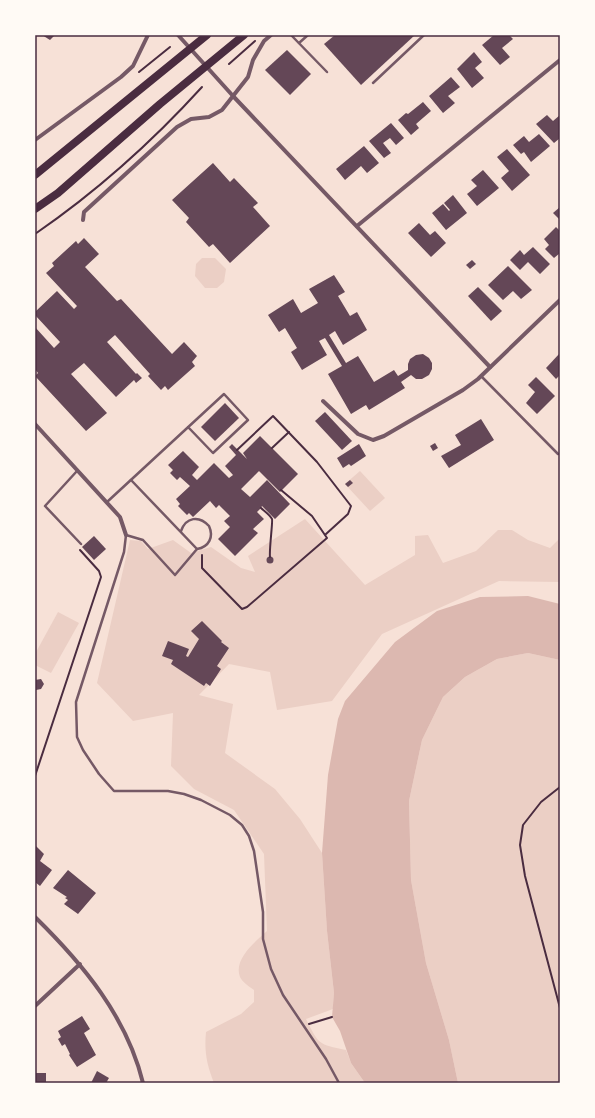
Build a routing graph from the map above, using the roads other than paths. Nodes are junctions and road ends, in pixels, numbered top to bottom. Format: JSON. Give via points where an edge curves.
{"nodes":[{"id":1,"x":148,"y":35,"type":"edge"},
{"id":2,"x":178,"y":35,"type":"edge"},
{"id":3,"x":207,"y":35,"type":"edge"},
{"id":4,"x":244,"y":35,"type":"edge"},
{"id":5,"x":271,"y":35,"type":"edge"},
{"id":6,"x":291,"y":35,"type":"edge"},
{"id":7,"x":308,"y":35,"type":"edge"},
{"id":8,"x":424,"y":35,"type":"edge"},
{"id":9,"x":299,"y":44,"type":"junction"},
{"id":10,"x":190,"y":49,"type":"junction"},
{"id":11,"x":560,"y":60,"type":"edge"},
{"id":12,"x":206,"y":66,"type":"junction"},
{"id":13,"x":327,"y":72,"type":"dead end"},
{"id":14,"x":373,"y":83,"type":"dead end"},
{"id":15,"x":233,"y":96,"type":"junction"},
{"id":16,"x":35,"y":140,"type":"edge"},
{"id":17,"x":35,"y":175,"type":"edge"},
{"id":18,"x":35,"y":210,"type":"edge"},
{"id":19,"x":82,"y":220,"type":"dead end"},
{"id":20,"x":357,"y":226,"type":"junction"},
{"id":21,"x":560,"y":300,"type":"edge"},
{"id":22,"x":490,"y":367,"type":"junction"},
{"id":23,"x":481,"y":376,"type":"junction"},
{"id":24,"x":323,"y":401,"type":"dead end"},
{"id":25,"x":35,"y":424,"type":"edge"},
{"id":26,"x":188,"y":427,"type":"junction"},
{"id":27,"x":558,"y":454,"type":"dead end"},
{"id":28,"x":78,"y":470,"type":"junction"},
{"id":29,"x":130,"y":480,"type":"junction"},
{"id":30,"x":107,"y":502,"type":"junction"},
{"id":31,"x":181,"y":531,"type":"junction"},
{"id":32,"x":126,"y":535,"type":"junction"},
{"id":33,"x":81,"y":544,"type":"road end"},
{"id":34,"x":197,"y":549,"type":"junction"},
{"id":35,"x":35,"y":917,"type":"edge"},
{"id":36,"x":80,"y":964,"type":"junction"},
{"id":37,"x":35,"y":1006,"type":"edge"},
{"id":38,"x":144,"y":1083,"type":"edge"},
{"id":39,"x":339,"y":1083,"type":"edge"}],
"edges":[{"from":1,"to":16,"type":"street","via":[[133,66]]},
{"from":2,"to":10,"type":"street"},
{"from":3,"to":10,"type":"main road"},
{"from":4,"to":12,"type":"main road"},
{"from":5,"to":15,"type":"street","via":[[264,41],[253,60],[248,77]]},
{"from":6,"to":9,"type":"lane"},
{"from":7,"to":9,"type":"lane"},
{"from":8,"to":14,"type":"lane"},
{"from":9,"to":13,"type":"lane"},
{"from":10,"to":12,"type":"street"},
{"from":10,"to":17,"type":"main road"},
{"from":11,"to":20,"type":"street"},
{"from":12,"to":15,"type":"street"},
{"from":12,"to":18,"type":"main road"},
{"from":15,"to":19,"type":"street","via":[[222,110],[178,127],[84,212]]},
{"from":15,"to":20,"type":"street"},
{"from":20,"to":22,"type":"street"},
{"from":21,"to":22,"type":"street"},
{"from":22,"to":23,"type":"street"},
{"from":23,"to":24,"type":"street","via":[[463,390],[373,440],[358,434]]},
{"from":23,"to":27,"type":"lane"},
{"from":25,"to":28,"type":"street"},
{"from":26,"to":26,"type":"lane","via":[[213,453],[248,420],[224,394]]},
{"from":26,"to":29,"type":"lane"},
{"from":28,"to":30,"type":"street"},
{"from":28,"to":33,"type":"lane","via":[[45,506]]},
{"from":29,"to":30,"type":"lane"},
{"from":29,"to":31,"type":"lane"},
{"from":30,"to":32,"type":"street","via":[[120,517]]},
{"from":31,"to":34,"type":"lane"},
{"from":31,"to":34,"type":"lane","via":[[191,519],[206,522],[211,536],[207,545]]},
{"from":32,"to":34,"type":"lane","via":[[143,540],[175,575]]},
{"from":32,"to":39,"type":"lane","via":[[124,552],[76,702],[77,737],[82,750],[114,791],[168,791],[184,794],[230,815],[242,826],[254,851],[263,940],[271,970],[283,995]]},
{"from":35,"to":36,"type":"street"},
{"from":36,"to":37,"type":"street"},
{"from":36,"to":38,"type":"street","via":[[114,1011]]}]}
